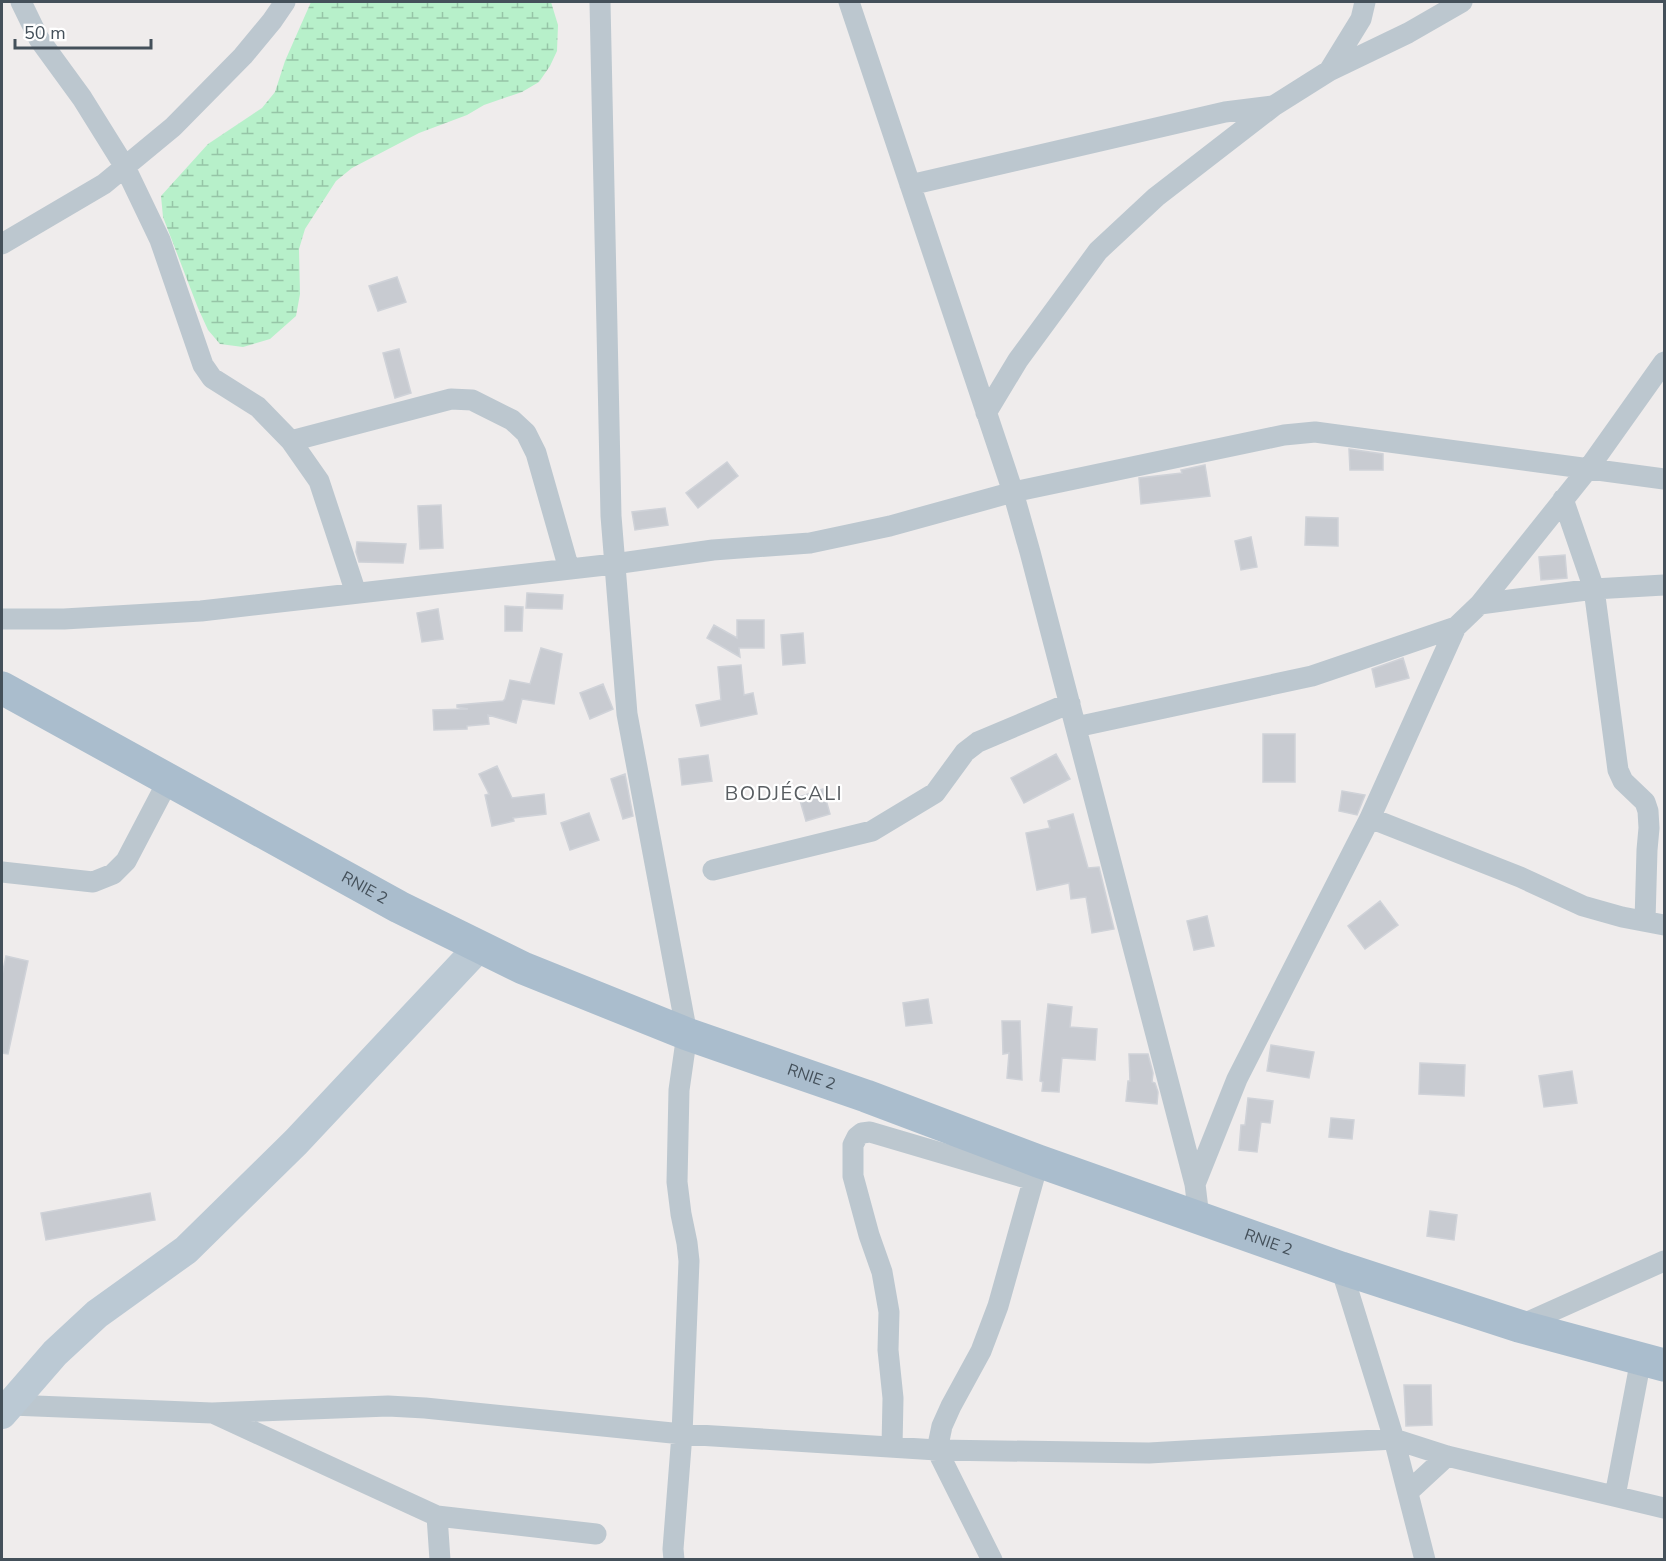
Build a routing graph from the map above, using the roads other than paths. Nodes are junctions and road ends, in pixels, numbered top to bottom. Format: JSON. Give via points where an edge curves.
{"nodes":[{"id":1,"x":21,"y":2,"type":"edge"},
{"id":2,"x":285,"y":2,"type":"edge"},
{"id":3,"x":600,"y":2,"type":"edge"},
{"id":4,"x":849,"y":2,"type":"edge"},
{"id":5,"x":1365,"y":2,"type":"edge"},
{"id":6,"x":1462,"y":2,"type":"edge"},
{"id":7,"x":1329,"y":71,"type":"junction"},
{"id":8,"x":1275,"y":105,"type":"junction"},
{"id":9,"x":125,"y":167,"type":"junction"},
{"id":10,"x":910,"y":185,"type":"junction"},
{"id":11,"x":2,"y":244,"type":"edge"},
{"id":12,"x":1665,"y":362,"type":"edge"},
{"id":13,"x":986,"y":413,"type":"junction"},
{"id":14,"x":291,"y":441,"type":"junction"},
{"id":15,"x":1588,"y":469,"type":"junction"},
{"id":16,"x":1665,"y":478,"type":"edge"},
{"id":17,"x":1013,"y":492,"type":"junction"},
{"id":18,"x":1563,"y":499,"type":"junction"},
{"id":19,"x":614,"y":564,"type":"junction"},
{"id":20,"x":569,"y":569,"type":"junction"},
{"id":21,"x":1665,"y":585,"type":"edge"},
{"id":22,"x":1594,"y":589,"type":"junction"},
{"id":23,"x":356,"y":593,"type":"junction"},
{"id":24,"x":1480,"y":604,"type":"junction"},
{"id":25,"x":2,"y":620,"type":"edge"},
{"id":26,"x":1456,"y":627,"type":"junction"},
{"id":27,"x":2,"y":688,"type":"edge"},
{"id":28,"x":1070,"y":703,"type":"junction"},
{"id":29,"x":1076,"y":727,"type":"junction"},
{"id":30,"x":169,"y":779,"type":"junction"},
{"id":31,"x":1370,"y":819,"type":"junction"},
{"id":32,"x":713,"y":870,"type":"dead end"},
{"id":33,"x":2,"y":872,"type":"edge"},
{"id":34,"x":1655,"y":923,"type":"edge"},
{"id":35,"x":479,"y":947,"type":"junction"},
{"id":36,"x":687,"y":1034,"type":"junction"},
{"id":37,"x":1036,"y":1170,"type":"junction"},
{"id":38,"x":1194,"y":1184,"type":"junction"},
{"id":39,"x":1199,"y":1218,"type":"junction"},
{"id":40,"x":1665,"y":1261,"type":"edge"},
{"id":41,"x":1341,"y":1268,"type":"junction"},
{"id":42,"x":1519,"y":1326,"type":"junction"},
{"id":43,"x":1653,"y":1362,"type":"edge"},
{"id":44,"x":5,"y":1407,"type":"edge"},
{"id":45,"x":212,"y":1413,"type":"junction"},
{"id":46,"x":682,"y":1434,"type":"junction"},
{"id":47,"x":1394,"y":1439,"type":"junction"},
{"id":48,"x":892,"y":1447,"type":"junction"},
{"id":49,"x":937,"y":1450,"type":"junction"},
{"id":50,"x":1447,"y":1456,"type":"junction"},
{"id":51,"x":1408,"y":1492,"type":"junction"},
{"id":52,"x":1615,"y":1496,"type":"junction"},
{"id":53,"x":1665,"y":1508,"type":"edge"},
{"id":54,"x":437,"y":1516,"type":"junction"},
{"id":55,"x":596,"y":1534,"type":"dead end"},
{"id":56,"x":440,"y":1560,"type":"edge"},
{"id":57,"x":674,"y":1560,"type":"edge"},
{"id":58,"x":992,"y":1560,"type":"edge"},
{"id":59,"x":1425,"y":1560,"type":"edge"}],
"edges":[{"from":1,"to":9,"type":"street","via":[[39,39]]},
{"from":2,"to":9,"type":"street","via":[[235,64],[173,127]]},
{"from":3,"to":19,"type":"street"},
{"from":4,"to":10,"type":"street"},
{"from":5,"to":7,"type":"street","via":[[1361,19]]},
{"from":6,"to":7,"type":"street"},
{"from":7,"to":8,"type":"street"},
{"from":8,"to":10,"type":"street","via":[[1225,112]]},
{"from":8,"to":13,"type":"street","via":[[1156,197],[1098,251],[1018,360]]},
{"from":9,"to":11,"type":"street","via":[[104,184]]},
{"from":9,"to":14,"type":"street","via":[[160,240],[203,365],[212,378],[258,407]]},
{"from":10,"to":13,"type":"street"},
{"from":12,"to":15,"type":"street"},
{"from":13,"to":17,"type":"street"},
{"from":14,"to":20,"type":"street","via":[[450,399],[472,400],[512,420],[526,433],[536,453]]},
{"from":14,"to":23,"type":"street","via":[[319,481]]},
{"from":15,"to":16,"type":"street"},
{"from":15,"to":17,"type":"street","via":[[1315,432],[1284,435]]},
{"from":15,"to":18,"type":"street"},
{"from":17,"to":19,"type":"street","via":[[890,526],[810,543],[713,550]]},
{"from":17,"to":28,"type":"street"},
{"from":18,"to":22,"type":"street"},
{"from":18,"to":24,"type":"street"},
{"from":19,"to":20,"type":"street"},
{"from":19,"to":36,"type":"street","via":[[627,714]]},
{"from":20,"to":23,"type":"street"},
{"from":21,"to":22,"type":"street"},
{"from":22,"to":24,"type":"street"},
{"from":22,"to":34,"type":"street","via":[[1618,770],[1648,811],[1647,850]]},
{"from":23,"to":25,"type":"street","via":[[201,611]]},
{"from":24,"to":26,"type":"street"},
{"from":26,"to":29,"type":"street","via":[[1312,676]]},
{"from":26,"to":31,"type":"street"},
{"from":27,"to":30,"type":"main road","name":"RNIE 2","number":"RNIE 2"},
{"from":28,"to":29,"type":"street"},
{"from":28,"to":32,"type":"street","via":[[978,742],[965,752],[935,793],[872,831]]},
{"from":29,"to":38,"type":"street"},
{"from":30,"to":33,"type":"street","via":[[126,861],[113,874],[93,882]]},
{"from":30,"to":35,"type":"main road","name":"RNIE 2","number":"RNIE 2"},
{"from":31,"to":34,"type":"street","via":[[1520,877],[1583,906]]},
{"from":31,"to":38,"type":"street","via":[[1237,1079]]},
{"from":35,"to":36,"type":"main road","name":"RNIE 2","number":"RNIE 2"},
{"from":35,"to":44,"type":"street","via":[[296,1142],[186,1250],[97,1314]]},
{"from":36,"to":37,"type":"main road","name":"RNIE 2","number":"RNIE 2","via":[[866,1096]]},
{"from":36,"to":46,"type":"street","via":[[679,1090],[677,1182],[689,1262]]},
{"from":37,"to":39,"type":"main road","name":"RNIE 2","number":"RNIE 2"},
{"from":37,"to":48,"type":"street","via":[[870,1132],[857,1137],[852,1152],[853,1176],[882,1272],[889,1312]]},
{"from":37,"to":49,"type":"street","via":[[998,1306],[981,1351],[942,1425]]},
{"from":38,"to":39,"type":"street"},
{"from":39,"to":41,"type":"main road","name":"RNIE 2","number":"RNIE 2"},
{"from":40,"to":42,"type":"street"},
{"from":41,"to":42,"type":"main road","name":"RNIE 2","number":"RNIE 2"},
{"from":41,"to":47,"type":"street"},
{"from":42,"to":43,"type":"main road","name":"RNIE 2","number":"RNIE 2"},
{"from":43,"to":52,"type":"street"},
{"from":44,"to":45,"type":"street"},
{"from":45,"to":46,"type":"street","via":[[388,1406]]},
{"from":45,"to":54,"type":"street"},
{"from":46,"to":48,"type":"street"},
{"from":46,"to":57,"type":"street"},
{"from":47,"to":49,"type":"street","via":[[1149,1453]]},
{"from":47,"to":50,"type":"street"},
{"from":47,"to":51,"type":"street"},
{"from":48,"to":49,"type":"street"},
{"from":49,"to":58,"type":"street"},
{"from":50,"to":51,"type":"street"},
{"from":50,"to":52,"type":"street"},
{"from":51,"to":59,"type":"street"},
{"from":52,"to":53,"type":"street"},
{"from":54,"to":55,"type":"street"},
{"from":54,"to":56,"type":"street"}]}
